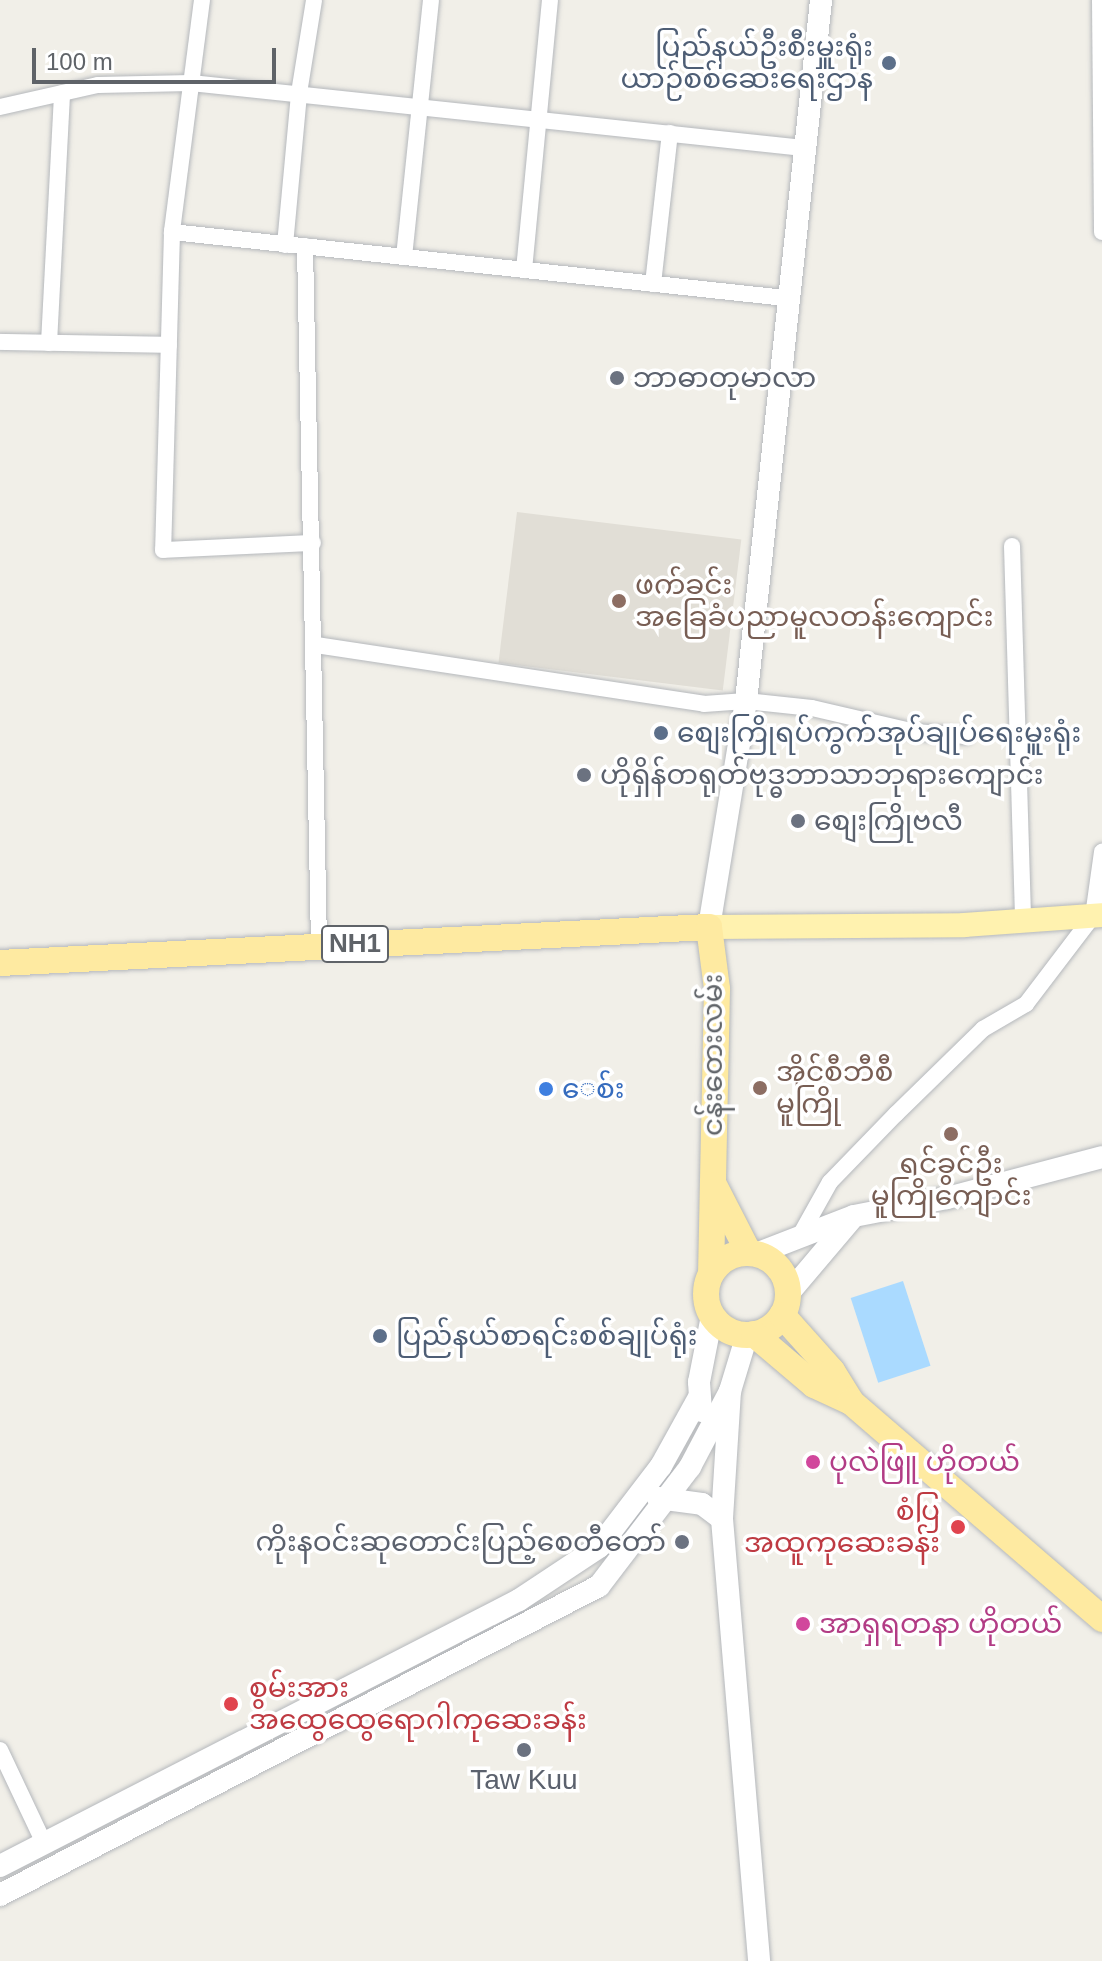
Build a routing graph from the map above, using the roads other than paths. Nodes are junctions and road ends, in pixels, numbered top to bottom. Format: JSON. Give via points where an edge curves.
{"nodes":[{"id":1,"x":202,"y":0,"type":"edge"},
{"id":2,"x":314,"y":0,"type":"edge"},
{"id":3,"x":431,"y":0,"type":"edge"},
{"id":4,"x":550,"y":0,"type":"edge"},
{"id":5,"x":821,"y":0,"type":"edge"},
{"id":6,"x":1100,"y":0,"type":"edge"},
{"id":7,"x":1101,"y":21,"type":"edge"},
{"id":8,"x":191,"y":83,"type":"junction"},
{"id":9,"x":62,"y":93,"type":"junction"},
{"id":10,"x":299,"y":93,"type":"junction"},
{"id":11,"x":420,"y":104,"type":"junction"},
{"id":12,"x":0,"y":107,"type":"edge"},
{"id":13,"x":538,"y":119,"type":"junction"},
{"id":14,"x":670,"y":133,"type":"junction"},
{"id":15,"x":804,"y":148,"type":"junction"},
{"id":16,"x":172,"y":232,"type":"junction"},
{"id":17,"x":1102,"y":232,"type":"edge"},
{"id":18,"x":285,"y":245,"type":"junction"},
{"id":19,"x":305,"y":246,"type":"junction"},
{"id":20,"x":404,"y":257,"type":"junction"},
{"id":21,"x":524,"y":270,"type":"junction"},
{"id":22,"x":653,"y":284,"type":"junction"},
{"id":23,"x":786,"y":298,"type":"junction"},
{"id":24,"x":0,"y":342,"type":"edge"},
{"id":25,"x":49,"y":343,"type":"junction"},
{"id":26,"x":169,"y":345,"type":"junction"},
{"id":27,"x":313,"y":543,"type":"junction"},
{"id":28,"x":1012,"y":546,"type":"dead end"},
{"id":29,"x":316,"y":645,"type":"junction"},
{"id":30,"x":746,"y":701,"type":"junction"},
{"id":31,"x":966,"y":736,"type":"dead end"},
{"id":32,"x":1102,"y":852,"type":"edge"},
{"id":33,"x":1098,"y":916,"type":"edge"},
{"id":34,"x":1023,"y":921,"type":"junction"},
{"id":35,"x":709,"y":927,"type":"junction"},
{"id":36,"x":319,"y":946,"type":"junction"},
{"id":37,"x":0,"y":963,"type":"edge"},
{"id":38,"x":1102,"y":1157,"type":"edge"},
{"id":39,"x":712,"y":1182,"type":"junction"},
{"id":40,"x":854,"y":1216,"type":"junction"},
{"id":41,"x":802,"y":1232,"type":"junction"},
{"id":42,"x":752,"y":1253,"type":"junction"},
{"id":43,"x":711,"y":1274,"type":"junction"},
{"id":44,"x":785,"y":1305,"type":"junction"},
{"id":45,"x":712,"y":1316,"type":"junction"},
{"id":46,"x":751,"y":1334,"type":"junction"},
{"id":47,"x":730,"y":1391,"type":"junction"},
{"id":48,"x":698,"y":1399,"type":"junction"},
{"id":49,"x":851,"y":1402,"type":"junction"},
{"id":50,"x":705,"y":1438,"type":"junction"},
{"id":51,"x":643,"y":1490,"type":"junction"},
{"id":52,"x":666,"y":1503,"type":"junction"},
{"id":53,"x":722,"y":1510,"type":"junction"},
{"id":54,"x":1102,"y":1619,"type":"edge"},
{"id":55,"x":0,"y":1750,"type":"edge"},
{"id":56,"x":44,"y":1843,"type":"junction"},
{"id":57,"x":0,"y":1866,"type":"edge"},
{"id":58,"x":0,"y":1895,"type":"edge"},
{"id":59,"x":759,"y":1961,"type":"edge"}],
"edges":[{"from":1,"to":8,"type":"street"},
{"from":2,"to":10,"type":"street"},
{"from":3,"to":11,"type":"street"},
{"from":4,"to":13,"type":"street"},
{"from":5,"to":15,"type":"main road"},
{"from":6,"to":7,"type":"street"},
{"from":7,"to":17,"type":"street"},
{"from":8,"to":9,"type":"street","via":[[98,85]]},
{"from":8,"to":10,"type":"street"},
{"from":8,"to":16,"type":"street"},
{"from":9,"to":12,"type":"street"},
{"from":9,"to":25,"type":"street"},
{"from":10,"to":11,"type":"street"},
{"from":10,"to":18,"type":"street"},
{"from":11,"to":13,"type":"street"},
{"from":11,"to":20,"type":"street"},
{"from":13,"to":14,"type":"street"},
{"from":13,"to":21,"type":"street"},
{"from":14,"to":15,"type":"street"},
{"from":14,"to":22,"type":"street"},
{"from":15,"to":23,"type":"main road"},
{"from":16,"to":18,"type":"street"},
{"from":16,"to":26,"type":"street"},
{"from":18,"to":19,"type":"street"},
{"from":19,"to":20,"type":"street"},
{"from":19,"to":27,"type":"street"},
{"from":20,"to":21,"type":"street"},
{"from":21,"to":22,"type":"street"},
{"from":22,"to":23,"type":"street"},
{"from":23,"to":30,"type":"main road"},
{"from":24,"to":25,"type":"street"},
{"from":25,"to":26,"type":"street"},
{"from":26,"to":27,"type":"street","via":[[163,550]]},
{"from":27,"to":29,"type":"street"},
{"from":28,"to":34,"type":"street"},
{"from":29,"to":30,"type":"street","via":[[704,704]]},
{"from":29,"to":36,"type":"street"},
{"from":30,"to":31,"type":"street"},
{"from":30,"to":35,"type":"main road"},
{"from":32,"to":33,"type":"street"},
{"from":33,"to":34,"type":"main road"},
{"from":33,"to":41,"type":"street","via":[[1026,1004],[983,1029],[830,1182]]},
{"from":34,"to":35,"type":"main road"},
{"from":35,"to":36,"type":"highway","number":"NH1"},
{"from":35,"to":39,"type":"highway","name":"ငန်းတေးလမ်း","via":[[717,989]]},
{"from":36,"to":37,"type":"highway","number":"NH1"},
{"from":38,"to":40,"type":"main road","via":[[947,1198]]},
{"from":39,"to":42,"type":"highway","name":"ငန်းတေးလမ်း"},
{"from":39,"to":43,"type":"highway","name":"ငန်းတေးလမ်း"},
{"from":40,"to":41,"type":"main road"},
{"from":40,"to":44,"type":"main road"},
{"from":41,"to":42,"type":"main road"},
{"from":42,"to":43,"type":"highway","via":[[721,1262]]},
{"from":42,"to":44,"type":"highway","via":[[778,1269]]},
{"from":43,"to":45,"type":"highway","via":[[706,1297]]},
{"from":44,"to":46,"type":"highway"},
{"from":44,"to":49,"type":"highway"},
{"from":45,"to":46,"type":"highway","via":[[727,1330]]},
{"from":45,"to":48,"type":"main road"},
{"from":46,"to":47,"type":"main road"},
{"from":46,"to":49,"type":"highway","via":[[814,1385]]},
{"from":47,"to":50,"type":"main road"},
{"from":47,"to":53,"type":"main road"},
{"from":48,"to":50,"type":"main road"},
{"from":48,"to":51,"type":"main road"},
{"from":49,"to":54,"type":"highway"},
{"from":50,"to":52,"type":"main road"},
{"from":50,"to":53,"type":"main road"},
{"from":51,"to":52,"type":"main road"},
{"from":51,"to":56,"type":"main road","via":[[599,1547],[519,1600]]},
{"from":52,"to":53,"type":"main road"},
{"from":52,"to":58,"type":"main road","via":[[599,1586]]},
{"from":53,"to":59,"type":"main road"},
{"from":55,"to":56,"type":"street"},
{"from":56,"to":57,"type":"main road"}]}
